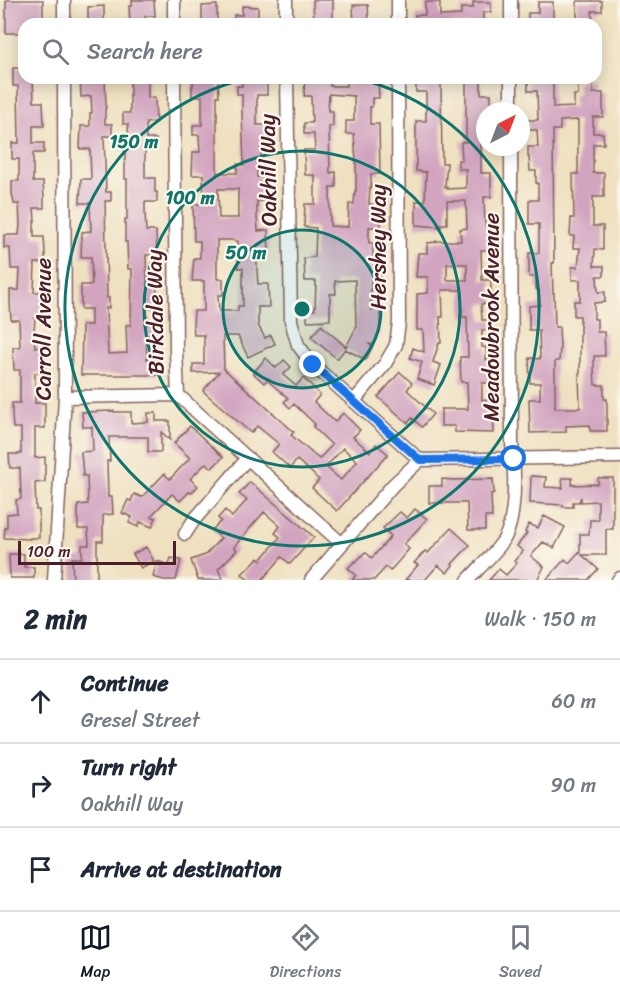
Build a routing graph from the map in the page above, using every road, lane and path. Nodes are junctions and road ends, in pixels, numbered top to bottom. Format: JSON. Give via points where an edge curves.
{"nodes":[{"id":1,"x":64,"y":0,"type":"edge"},
{"id":2,"x":174,"y":0,"type":"edge"},
{"id":3,"x":286,"y":0,"type":"edge"},
{"id":4,"x":398,"y":0,"type":"edge"},
{"id":5,"x":511,"y":0,"type":"edge"},
{"id":6,"x":64,"y":18,"type":"edge"},
{"id":7,"x":174,"y":18,"type":"edge"},
{"id":8,"x":286,"y":18,"type":"edge"},
{"id":9,"x":398,"y":18,"type":"edge"},
{"id":10,"x":511,"y":18,"type":"edge"},
{"id":11,"x":64,"y":84,"type":"edge"},
{"id":12,"x":174,"y":84,"type":"edge"},
{"id":13,"x":287,"y":84,"type":"edge"},
{"id":14,"x":398,"y":84,"type":"edge"},
{"id":15,"x":511,"y":84,"type":"edge"},
{"id":16,"x":511,"y":102,"type":"edge"},
{"id":17,"x":511,"y":156,"type":"edge"},
{"id":18,"x":178,"y":395,"type":"junction"},
{"id":19,"x":64,"y":397,"type":"junction"},
{"id":20,"x":354,"y":402,"type":"junction"},
{"id":21,"x":620,"y":457,"type":"edge"},
{"id":22,"x":248,"y":458,"type":"junction"},
{"id":23,"x":514,"y":459,"type":"junction"},
{"id":24,"x":420,"y":460,"type":"junction"},
{"id":25,"x":185,"y":534,"type":"dead end"},
{"id":26,"x":342,"y":544,"type":"junction"},
{"id":27,"x":54,"y":580,"type":"edge"},
{"id":28,"x":311,"y":580,"type":"edge"},
{"id":29,"x":468,"y":580,"type":"edge"}],
"edges":[{"from":1,"to":6,"type":"street"},
{"from":2,"to":7,"type":"street"},
{"from":3,"to":8,"type":"street"},
{"from":4,"to":9,"type":"street"},
{"from":5,"to":10,"type":"street"},
{"from":11,"to":19,"type":"street","name":"Carroll Avenue"},
{"from":12,"to":18,"type":"street","name":"Birkdale Way"},
{"from":13,"to":20,"type":"street","name":"Oakhill Way","via":[[291,321],[298,345],[313,365]]},
{"from":14,"to":20,"type":"street","name":"Hershey Way","via":[[396,345]]},
{"from":15,"to":16,"type":"street"},
{"from":17,"to":23,"type":"street","name":"Meadowbrook Avenue"},
{"from":18,"to":19,"type":"street"},
{"from":18,"to":22,"type":"street","name":"Birkdale Way"},
{"from":19,"to":27,"type":"street","name":"Carroll Avenue"},
{"from":20,"to":24,"type":"street","name":"Oakhill Way"},
{"from":21,"to":23,"type":"street"},
{"from":22,"to":25,"type":"street"},
{"from":22,"to":26,"type":"street","name":"Birkdale Way"},
{"from":23,"to":24,"type":"street"},
{"from":23,"to":29,"type":"street","name":"Meadowbrook Avenue","via":[[512,518],[503,540]]},
{"from":24,"to":26,"type":"street"},
{"from":26,"to":28,"type":"street"}]}
